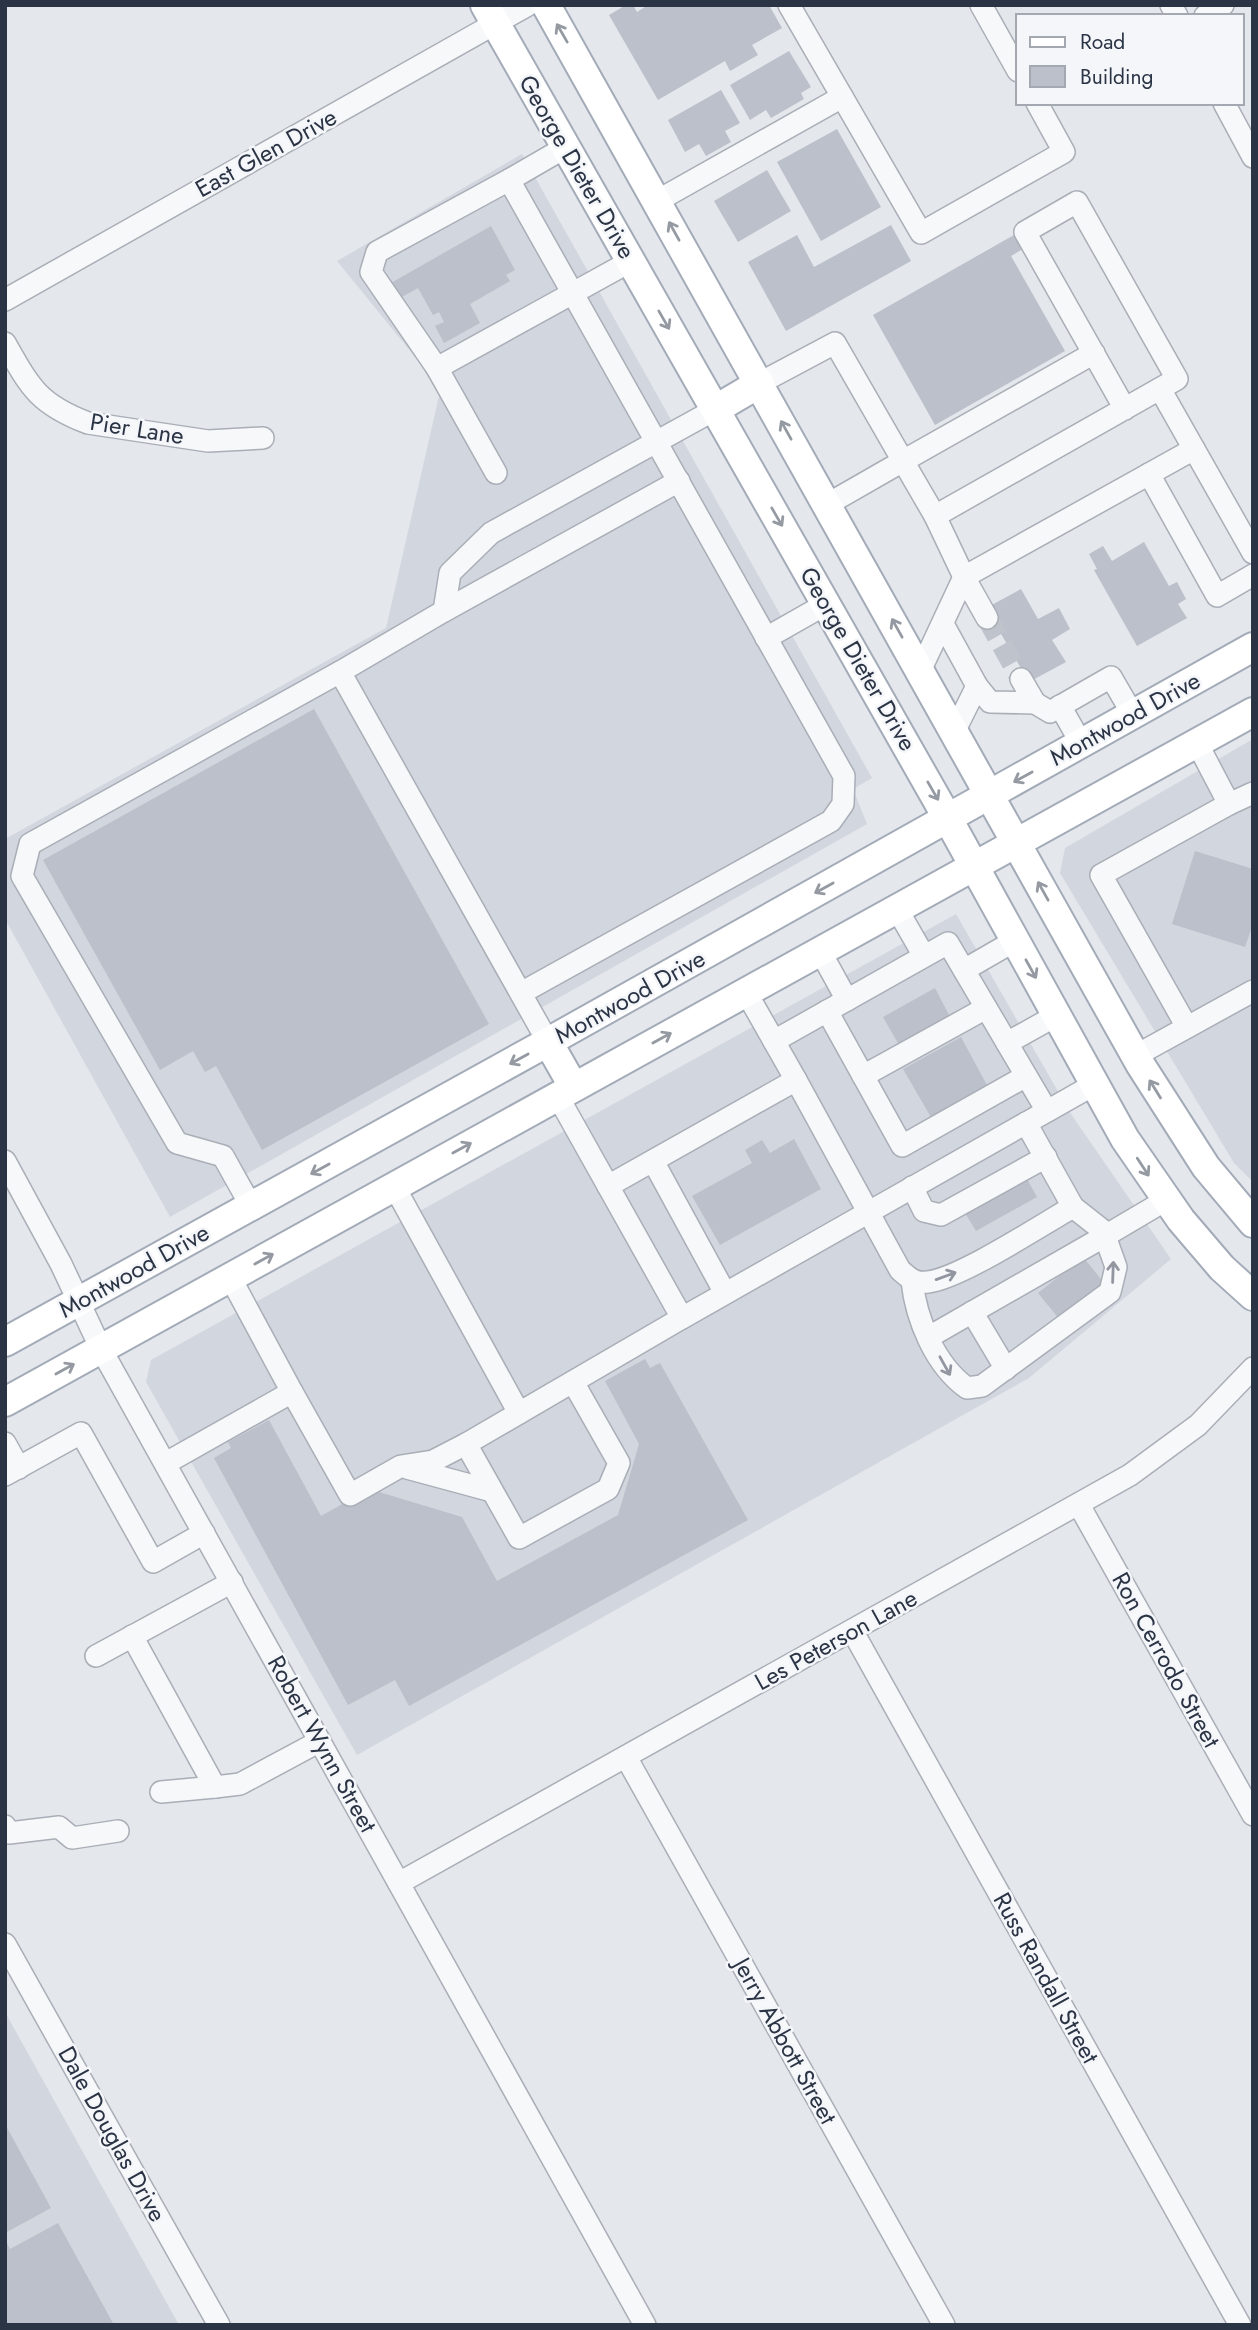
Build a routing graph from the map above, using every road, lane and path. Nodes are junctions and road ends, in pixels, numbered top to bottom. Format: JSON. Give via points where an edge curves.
{"nodes":[{"id":1,"x":527,"y":5,"type":"edge"},
{"id":2,"x":546,"y":5,"type":"edge"},
{"id":3,"x":789,"y":5,"type":"edge"},
{"id":4,"x":981,"y":5,"type":"edge"},
{"id":5,"x":490,"y":14,"type":"edge"},
{"id":6,"x":1016,"y":67,"type":"edge"},
{"id":7,"x":842,"y":97,"type":"junction"},
{"id":8,"x":1038,"y":105,"type":"edge"},
{"id":9,"x":1225,"y":105,"type":"edge"},
{"id":10,"x":566,"y":147,"type":"junction"},
{"id":11,"x":1253,"y":157,"type":"edge"},
{"id":12,"x":509,"y":180,"type":"junction"},
{"id":13,"x":657,"y":201,"type":"junction"},
{"id":14,"x":631,"y":261,"type":"junction"},
{"id":15,"x":573,"y":293,"type":"junction"},
{"id":16,"x":5,"y":300,"type":"edge"},
{"id":17,"x":5,"y":343,"type":"edge"},
{"id":18,"x":1094,"y":353,"type":"junction"},
{"id":19,"x":437,"y":368,"type":"junction"},
{"id":20,"x":760,"y":383,"type":"junction"},
{"id":21,"x":1160,"y":389,"type":"junction"},
{"id":22,"x":716,"y":409,"type":"junction"},
{"id":23,"x":1125,"y":409,"type":"junction"},
{"id":24,"x":263,"y":438,"type":"dead end"},
{"id":25,"x":656,"y":442,"type":"junction"},
{"id":26,"x":1194,"y":449,"type":"junction"},
{"id":27,"x":903,"y":461,"type":"junction"},
{"id":28,"x":496,"y":473,"type":"dead end"},
{"id":29,"x":1149,"y":474,"type":"junction"},
{"id":30,"x":679,"y":481,"type":"junction"},
{"id":31,"x":828,"y":504,"type":"junction"},
{"id":32,"x":934,"y":516,"type":"junction"},
{"id":33,"x":1253,"y":553,"type":"edge"},
{"id":34,"x":1253,"y":575,"type":"edge"},
{"id":35,"x":964,"y":577,"type":"junction"},
{"id":36,"x":826,"y":604,"type":"junction"},
{"id":37,"x":444,"y":611,"type":"junction"},
{"id":38,"x":987,"y":618,"type":"tunnel mouth"},
{"id":39,"x":943,"y":624,"type":"junction"},
{"id":40,"x":766,"y":638,"type":"junction"},
{"id":41,"x":1253,"y":647,"type":"edge"},
{"id":42,"x":920,"y":671,"type":"junction"},
{"id":43,"x":340,"y":672,"type":"junction"},
{"id":44,"x":1021,"y":679,"type":"tunnel mouth"},
{"id":45,"x":977,"y":686,"type":"junction"},
{"id":46,"x":1035,"y":703,"type":"junction"},
{"id":47,"x":1060,"y":706,"type":"junction"},
{"id":48,"x":1253,"y":712,"type":"edge"},
{"id":49,"x":1133,"y":715,"type":"junction"},
{"id":50,"x":954,"y":732,"type":"junction"},
{"id":51,"x":1082,"y":743,"type":"junction"},
{"id":52,"x":1197,"y":743,"type":"junction"},
{"id":53,"x":1253,"y":793,"type":"edge"},
{"id":54,"x":990,"y":795,"type":"junction"},
{"id":55,"x":1229,"y":804,"type":"junction"},
{"id":56,"x":948,"y":819,"type":"junction"},
{"id":57,"x":1016,"y":844,"type":"junction"},
{"id":58,"x":975,"y":866,"type":"junction"},
{"id":59,"x":897,"y":909,"type":"junction"},
{"id":60,"x":1016,"y":940,"type":"junction"},
{"id":61,"x":820,"y":951,"type":"junction"},
{"id":62,"x":924,"y":956,"type":"junction"},
{"id":63,"x":964,"y":970,"type":"junction"},
{"id":64,"x":1253,"y":990,"type":"edge"},
{"id":65,"x":746,"y":992,"type":"junction"},
{"id":66,"x":521,"y":993,"type":"junction"},
{"id":67,"x":847,"y":1000,"type":"junction"},
{"id":68,"x":986,"y":1008,"type":"junction"},
{"id":69,"x":827,"y":1011,"type":"junction"},
{"id":70,"x":1057,"y":1015,"type":"junction"},
{"id":71,"x":1187,"y":1027,"type":"junction"},
{"id":72,"x":774,"y":1041,"type":"junction"},
{"id":73,"x":548,"y":1042,"type":"junction"},
{"id":74,"x":1007,"y":1044,"type":"junction"},
{"id":75,"x":1135,"y":1056,"type":"junction"},
{"id":76,"x":863,"y":1076,"type":"junction"},
{"id":77,"x":1026,"y":1076,"type":"junction"},
{"id":78,"x":796,"y":1080,"type":"junction"},
{"id":79,"x":1095,"y":1084,"type":"junction"},
{"id":80,"x":565,"y":1091,"type":"junction"},
{"id":81,"x":1047,"y":1111,"type":"junction"},
{"id":82,"x":1026,"y":1122,"type":"junction"},
{"id":83,"x":1046,"y":1157,"type":"junction"},
{"id":84,"x":5,"y":1161,"type":"edge"},
{"id":85,"x":653,"y":1161,"type":"junction"},
{"id":86,"x":394,"y":1186,"type":"junction"},
{"id":87,"x":608,"y":1186,"type":"junction"},
{"id":88,"x":912,"y":1187,"type":"junction"},
{"id":89,"x":1166,"y":1200,"type":"junction"},
{"id":90,"x":251,"y":1206,"type":"junction"},
{"id":91,"x":1073,"y":1207,"type":"junction"},
{"id":92,"x":868,"y":1212,"type":"junction"},
{"id":93,"x":1253,"y":1223,"type":"edge"},
{"id":94,"x":1105,"y":1236,"type":"junction"},
{"id":95,"x":230,"y":1277,"type":"junction"},
{"id":96,"x":912,"y":1281,"type":"junction"},
{"id":97,"x":725,"y":1293,"type":"junction"},
{"id":98,"x":1253,"y":1296,"type":"edge"},
{"id":99,"x":80,"y":1301,"type":"junction"},
{"id":100,"x":972,"y":1312,"type":"junction"},
{"id":101,"x":682,"y":1318,"type":"junction"},
{"id":102,"x":929,"y":1337,"type":"junction"},
{"id":103,"x":5,"y":1342,"type":"edge"},
{"id":104,"x":101,"y":1349,"type":"junction"},
{"id":105,"x":1253,"y":1368,"type":"edge"},
{"id":106,"x":1006,"y":1369,"type":"junction"},
{"id":107,"x":573,"y":1382,"type":"junction"},
{"id":108,"x":292,"y":1392,"type":"junction"},
{"id":109,"x":5,"y":1402,"type":"edge"},
{"id":110,"x":519,"y":1413,"type":"junction"},
{"id":111,"x":5,"y":1443,"type":"edge"},
{"id":112,"x":466,"y":1444,"type":"junction"},
{"id":113,"x":166,"y":1463,"type":"junction"},
{"id":114,"x":401,"y":1466,"type":"junction"},
{"id":115,"x":12,"y":1472,"type":"edge"},
{"id":116,"x":492,"y":1491,"type":"junction"},
{"id":117,"x":1079,"y":1505,"type":"junction"},
{"id":118,"x":204,"y":1533,"type":"junction"},
{"id":119,"x":232,"y":1582,"type":"junction"},
{"id":120,"x":853,"y":1632,"type":"junction"},
{"id":121,"x":132,"y":1636,"type":"junction"},
{"id":122,"x":96,"y":1656,"type":"dead end"},
{"id":123,"x":320,"y":1741,"type":"junction"},
{"id":124,"x":626,"y":1757,"type":"junction"},
{"id":125,"x":215,"y":1787,"type":"junction"},
{"id":126,"x":161,"y":1792,"type":"dead end"},
{"id":127,"x":1253,"y":1815,"type":"edge"},
{"id":128,"x":5,"y":1826,"type":"edge"},
{"id":129,"x":118,"y":1831,"type":"dead end"},
{"id":130,"x":399,"y":1883,"type":"junction"},
{"id":131,"x":5,"y":1944,"type":"edge"},
{"id":132,"x":219,"y":2325,"type":"edge"},
{"id":133,"x":645,"y":2325,"type":"edge"},
{"id":134,"x":944,"y":2325,"type":"edge"},
{"id":135,"x":1240,"y":2325,"type":"edge"}],
"edges":[{"from":1,"to":5,"type":"street","name":"East Glen Drive"},
{"from":13,"to":2,"type":"main road","name":"George Dieter Drive","one_way":true},
{"from":3,"to":7,"type":"street"},
{"from":4,"to":6,"type":"street"},
{"from":5,"to":10,"type":"main road","name":"George Dieter Drive"},
{"from":5,"to":16,"type":"street","name":"East Glen Drive"},
{"from":7,"to":8,"type":"street","via":[[922,233],[1064,152]]},
{"from":7,"to":13,"type":"street"},
{"from":9,"to":11,"type":"street"},
{"from":10,"to":12,"type":"street"},
{"from":10,"to":14,"type":"main road","name":"George Dieter Drive"},
{"from":12,"to":15,"type":"street"},
{"from":12,"to":19,"type":"street","via":[[377,252],[371,272]]},
{"from":20,"to":13,"type":"main road","name":"George Dieter Drive","one_way":true},
{"from":14,"to":15,"type":"street"},
{"from":14,"to":22,"type":"main road","name":"George Dieter Drive","one_way":true},
{"from":15,"to":19,"type":"street"},
{"from":15,"to":25,"type":"street"},
{"from":17,"to":24,"type":"street","name":"Pier Lane","via":[[35,393],[88,423],[208,440]]},
{"from":18,"to":21,"type":"street","via":[[1025,232],[1077,202],[1177,379]]},
{"from":18,"to":23,"type":"street"},
{"from":18,"to":27,"type":"street"},
{"from":19,"to":28,"type":"street"},
{"from":20,"to":22,"type":"main road"},
{"from":20,"to":27,"type":"street","via":[[835,343]]},
{"from":31,"to":20,"type":"main road","name":"George Dieter Drive","one_way":true},
{"from":21,"to":23,"type":"street"},
{"from":21,"to":26,"type":"street"},
{"from":22,"to":25,"type":"street"},
{"from":22,"to":36,"type":"main road","name":"George Dieter Drive","one_way":true},
{"from":23,"to":32,"type":"street"},
{"from":25,"to":30,"type":"street"},
{"from":25,"to":37,"type":"street","via":[[491,533],[450,573]]},
{"from":26,"to":29,"type":"street"},
{"from":26,"to":33,"type":"street"},
{"from":27,"to":31,"type":"street"},
{"from":27,"to":32,"type":"street"},
{"from":29,"to":34,"type":"street","via":[[1217,596]]},
{"from":29,"to":35,"type":"street"},
{"from":30,"to":37,"type":"street"},
{"from":30,"to":40,"type":"street"},
{"from":42,"to":31,"type":"main road","name":"George Dieter Drive","one_way":true},
{"from":32,"to":35,"type":"street"},
{"from":35,"to":38,"type":"street"},
{"from":35,"to":39,"type":"street"},
{"from":36,"to":40,"type":"street"},
{"from":36,"to":56,"type":"main road","name":"George Dieter Drive","one_way":true},
{"from":37,"to":43,"type":"street"},
{"from":39,"to":42,"type":"street"},
{"from":39,"to":45,"type":"street"},
{"from":40,"to":66,"type":"street","via":[[844,776],[843,804],[831,821]]},
{"from":41,"to":49,"type":"main road","name":"Montwood Drive"},
{"from":42,"to":50,"type":"main road","name":"George Dieter Drive"},
{"from":43,"to":66,"type":"street"},
{"from":43,"to":90,"type":"street","via":[[30,844],[22,876],[177,1143],[223,1156]]},
{"from":44,"to":46,"type":"street"},
{"from":45,"to":46,"type":"street","via":[[990,702]]},
{"from":45,"to":50,"type":"street"},
{"from":46,"to":47,"type":"street","via":[[1050,712]]},
{"from":47,"to":49,"type":"street","via":[[1111,677]]},
{"from":47,"to":51,"type":"street"},
{"from":48,"to":52,"type":"main road","name":"Montwood Drive"},
{"from":49,"to":51,"type":"main road","name":"Montwood Drive"},
{"from":50,"to":54,"type":"main road","name":"George Dieter Drive"},
{"from":51,"to":54,"type":"main road","name":"Montwood Drive","one_way":true},
{"from":52,"to":55,"type":"street"},
{"from":52,"to":57,"type":"main road","name":"Montwood Drive"},
{"from":53,"to":55,"type":"street"},
{"from":54,"to":56,"type":"main road","name":"Montwood Drive"},
{"from":54,"to":57,"type":"main road","name":"George Dieter Drive"},
{"from":55,"to":71,"type":"street","via":[[1101,875]]},
{"from":56,"to":58,"type":"main road","name":"George Dieter Drive"},
{"from":56,"to":73,"type":"main road","name":"Montwood Drive","one_way":true},
{"from":57,"to":58,"type":"main road","name":"Montwood Drive"},
{"from":75,"to":57,"type":"main road","name":"George Dieter Drive","one_way":true},
{"from":58,"to":59,"type":"main road","name":"Montwood Drive"},
{"from":58,"to":60,"type":"main road","name":"George Dieter Drive"},
{"from":59,"to":61,"type":"main road","name":"Montwood Drive"},
{"from":59,"to":62,"type":"street"},
{"from":60,"to":63,"type":"street"},
{"from":60,"to":70,"type":"main road","name":"George Dieter Drive","one_way":true},
{"from":61,"to":65,"type":"main road","name":"Montwood Drive"},
{"from":61,"to":67,"type":"street"},
{"from":62,"to":63,"type":"street","via":[[948,943]]},
{"from":62,"to":67,"type":"street"},
{"from":63,"to":68,"type":"street"},
{"from":64,"to":71,"type":"street"},
{"from":65,"to":72,"type":"street"},
{"from":80,"to":65,"type":"main road","name":"Montwood Drive","one_way":true},
{"from":66,"to":73,"type":"street"},
{"from":67,"to":69,"type":"street"},
{"from":68,"to":74,"type":"street"},
{"from":68,"to":76,"type":"street"},
{"from":69,"to":72,"type":"street"},
{"from":69,"to":76,"type":"street"},
{"from":70,"to":74,"type":"street"},
{"from":70,"to":79,"type":"main road","name":"George Dieter Drive"},
{"from":71,"to":75,"type":"street"},
{"from":72,"to":78,"type":"street"},
{"from":73,"to":80,"type":"main road"},
{"from":73,"to":90,"type":"main road","name":"Montwood Drive","one_way":true},
{"from":74,"to":77,"type":"street"},
{"from":93,"to":75,"type":"main road","name":"George Dieter Drive","one_way":true,"via":[[1206,1167]]},
{"from":76,"to":77,"type":"street","via":[[902,1146]]},
{"from":77,"to":81,"type":"street"},
{"from":78,"to":85,"type":"street"},
{"from":78,"to":92,"type":"street"},
{"from":79,"to":81,"type":"street"},
{"from":79,"to":89,"type":"main road","name":"George Dieter Drive","one_way":true},
{"from":86,"to":80,"type":"main road","name":"Montwood Drive","one_way":true},
{"from":80,"to":87,"type":"street"},
{"from":81,"to":82,"type":"street"},
{"from":82,"to":83,"type":"street"},
{"from":82,"to":88,"type":"street"},
{"from":83,"to":88,"type":"street","via":[[941,1215],[924,1210]]},
{"from":83,"to":91,"type":"street"},
{"from":84,"to":99,"type":"street","name":"Robert Wynn Street"},
{"from":85,"to":87,"type":"street"},
{"from":85,"to":97,"type":"street"},
{"from":95,"to":86,"type":"main road","name":"Montwood Drive","one_way":true},
{"from":86,"to":110,"type":"street"},
{"from":87,"to":101,"type":"street"},
{"from":88,"to":92,"type":"street"},
{"from":89,"to":94,"type":"street"},
{"from":89,"to":98,"type":"main road","name":"George Dieter Drive","via":[[1222,1268]]},
{"from":90,"to":99,"type":"main road","name":"Montwood Drive"},
{"from":91,"to":94,"type":"street"},
{"from":96,"to":91,"type":"street","one_way":true,"via":[[928,1282],[954,1274]]},
{"from":92,"to":96,"type":"street","via":[[900,1269]]},
{"from":92,"to":97,"type":"street"},
{"from":94,"to":100,"type":"street"},
{"from":106,"to":94,"type":"street","one_way":true,"via":[[1110,1292],[1116,1267]]},
{"from":95,"to":104,"type":"main road","name":"Montwood Drive"},
{"from":95,"to":108,"type":"street"},
{"from":96,"to":102,"type":"street","via":[[915,1310]]},
{"from":97,"to":101,"type":"street"},
{"from":99,"to":103,"type":"main road","name":"Montwood Drive"},
{"from":99,"to":104,"type":"street","name":"Robert Wynn Street"},
{"from":100,"to":102,"type":"street"},
{"from":100,"to":106,"type":"street"},
{"from":101,"to":107,"type":"street"},
{"from":102,"to":106,"type":"street","one_way":true,"via":[[951,1377],[967,1388],[982,1386]]},
{"from":109,"to":104,"type":"main road","name":"Montwood Drive","one_way":true},
{"from":104,"to":113,"type":"street","name":"Robert Wynn Street"},
{"from":105,"to":117,"type":"street","name":"Les Peterson Lane","via":[[1172,1446]]},
{"from":107,"to":110,"type":"street"},
{"from":107,"to":116,"type":"street","via":[[619,1462],[608,1489],[519,1538]]},
{"from":108,"to":113,"type":"street"},
{"from":108,"to":114,"type":"street","via":[[350,1495]]},
{"from":110,"to":112,"type":"street"},
{"from":111,"to":115,"type":"street"},
{"from":112,"to":114,"type":"street","via":[[433,1461]]},
{"from":112,"to":116,"type":"street"},
{"from":113,"to":118,"type":"street","name":"Robert Wynn Street"},
{"from":114,"to":116,"type":"street"},
{"from":115,"to":118,"type":"street","via":[[81,1433],[153,1562]]},
{"from":117,"to":120,"type":"street","name":"Les Peterson Lane"},
{"from":117,"to":127,"type":"street","name":"Ron Cerrodo Street"},
{"from":118,"to":119,"type":"street","name":"Robert Wynn Street"},
{"from":119,"to":121,"type":"street"},
{"from":119,"to":123,"type":"street","name":"Robert Wynn Street"},
{"from":120,"to":124,"type":"street","name":"Les Peterson Lane"},
{"from":120,"to":135,"type":"street","name":"Russ Randall Street"},
{"from":121,"to":122,"type":"street"},
{"from":121,"to":125,"type":"street"},
{"from":123,"to":125,"type":"street","via":[[240,1784]]},
{"from":123,"to":130,"type":"street","name":"Robert Wynn Street"},
{"from":124,"to":130,"type":"street","name":"Les Peterson Lane"},
{"from":124,"to":134,"type":"street","name":"Jerry Abbott Street"},
{"from":125,"to":126,"type":"street"},
{"from":128,"to":129,"type":"street","via":[[9,1833],[59,1827],[72,1838]]},
{"from":130,"to":133,"type":"street","name":"Robert Wynn Street"},
{"from":131,"to":132,"type":"street","name":"Dale Douglas Drive"}]}
